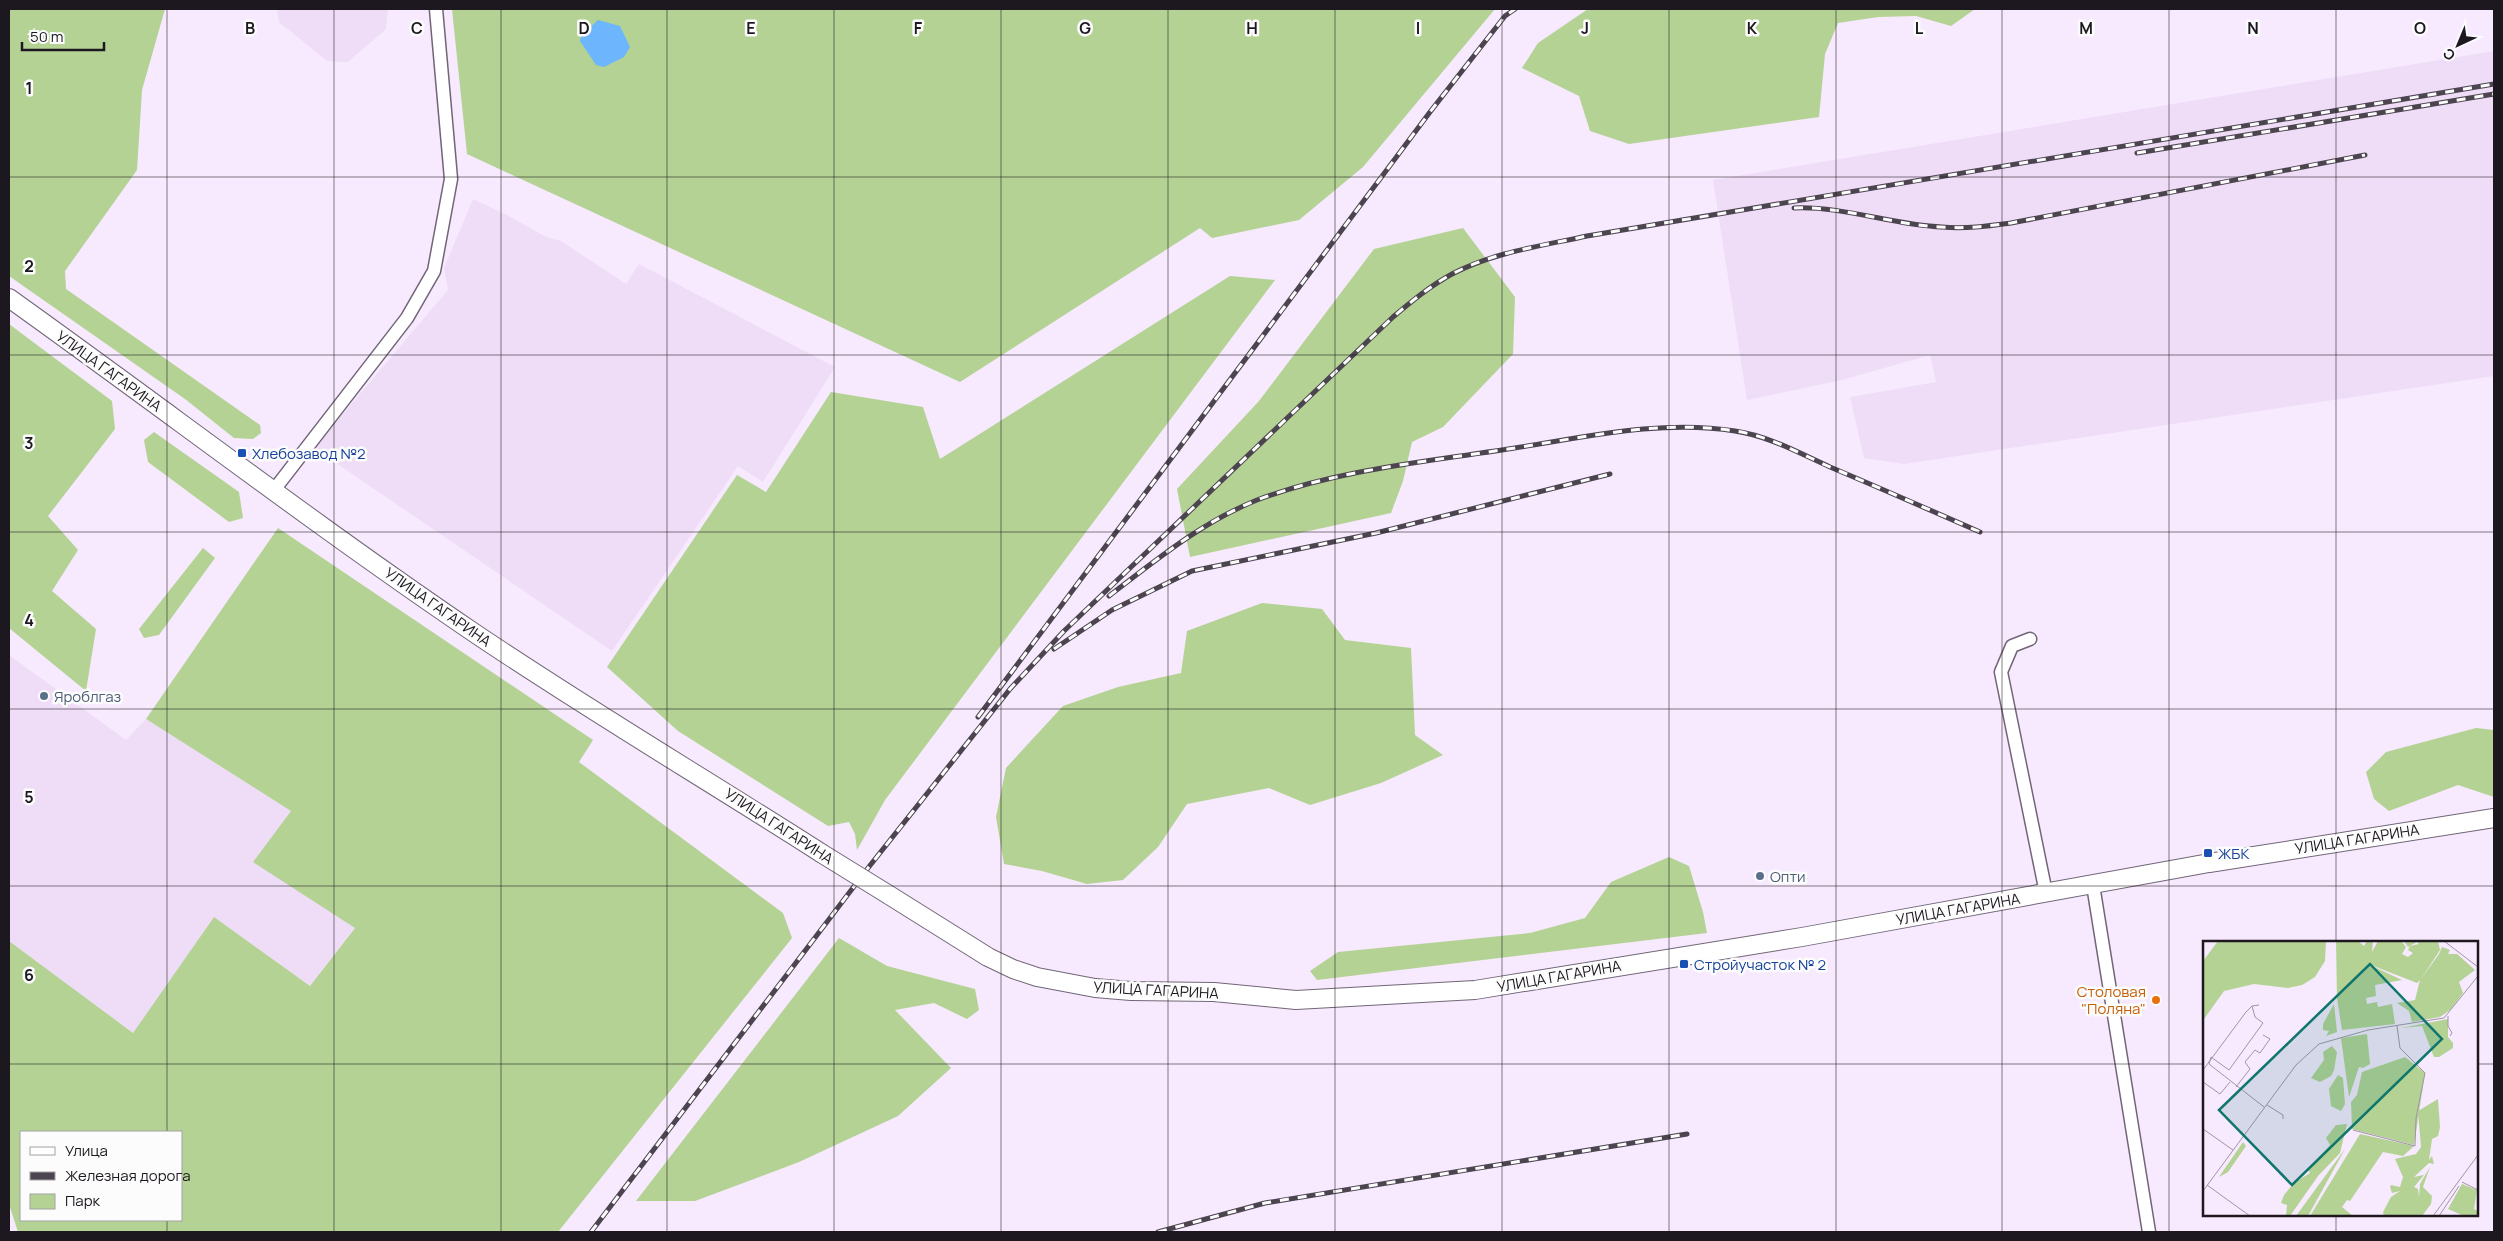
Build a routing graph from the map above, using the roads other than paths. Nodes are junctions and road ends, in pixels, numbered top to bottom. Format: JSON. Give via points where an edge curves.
{"nodes":[{"id":1,"x":436,"y":9,"type":"edge"},
{"id":2,"x":9,"y":298,"type":"edge"},
{"id":3,"x":274,"y":490,"type":"junction"},
{"id":4,"x":2030,"y":639,"type":"dead end"},
{"id":5,"x":2494,"y":818,"type":"edge"},
{"id":6,"x":2093,"y":885,"type":"junction"},
{"id":7,"x":2046,"y":893,"type":"junction"},
{"id":8,"x":2149,"y":1232,"type":"edge"}],
"edges":[{"from":1,"to":3,"type":"street","via":[[451,179],[434,271],[407,318]]},
{"from":2,"to":3,"type":"main road","name":"УЛИЦА ГАГАРИНА"},
{"from":3,"to":7,"type":"main road","name":"УЛИЦА ГАГАРИНА","bridge":true,"via":[[469,629],[558,688],[988,957],[1037,977],[1095,988],[1214,992],[1296,1000],[1475,990],[1802,937]]},
{"from":4,"to":7,"type":"street","via":[[2012,646],[2001,672]]},
{"from":5,"to":6,"type":"main road","name":"УЛИЦА ГАГАРИНА"},
{"from":6,"to":7,"type":"main road","name":"УЛИЦА ГАГАРИНА"},
{"from":6,"to":8,"type":"street"}]}
